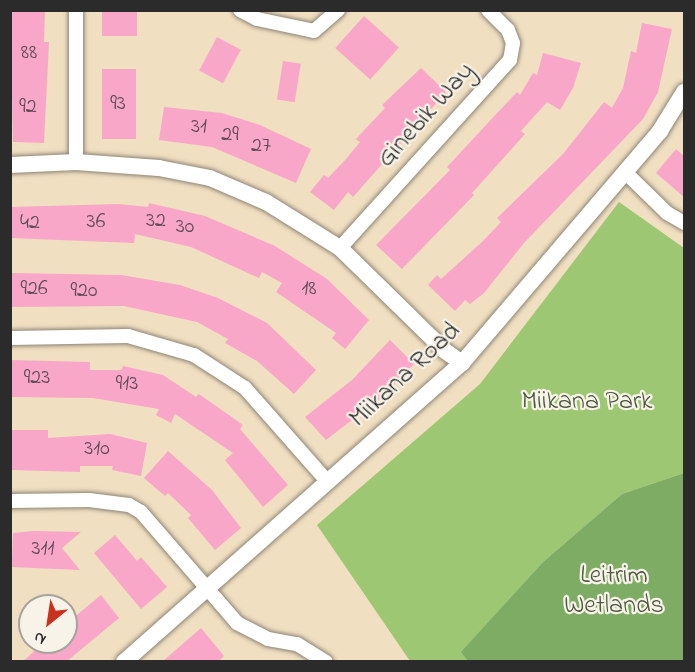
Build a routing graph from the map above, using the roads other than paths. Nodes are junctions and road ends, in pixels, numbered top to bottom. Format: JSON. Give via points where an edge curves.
{"nodes":[{"id":1,"x":76,"y":10,"type":"edge"},
{"id":2,"x":240,"y":10,"type":"edge"},
{"id":3,"x":338,"y":10,"type":"edge"},
{"id":4,"x":488,"y":10,"type":"edge"},
{"id":5,"x":684,"y":92,"type":"edge"},
{"id":6,"x":76,"y":162,"type":"junction"},
{"id":7,"x":10,"y":165,"type":"edge"},
{"id":8,"x":626,"y":172,"type":"junction"},
{"id":9,"x":684,"y":223,"type":"edge"},
{"id":10,"x":340,"y":248,"type":"junction"},
{"id":11,"x":10,"y":338,"type":"edge"},
{"id":12,"x":462,"y":363,"type":"junction"},
{"id":13,"x":328,"y":482,"type":"junction"},
{"id":14,"x":10,"y":501,"type":"edge"},
{"id":15,"x":209,"y":588,"type":"junction"},
{"id":16,"x":124,"y":662,"type":"edge"},
{"id":17,"x":326,"y":662,"type":"edge"}],
"edges":[{"from":1,"to":6,"type":"street"},
{"from":2,"to":3,"type":"street","via":[[257,19],[314,31]]},
{"from":4,"to":10,"type":"street","name":"Ginebik Way","via":[[508,30],[513,44],[510,60]]},
{"from":5,"to":8,"type":"street","name":"Miikana Road","via":[[660,131]]},
{"from":6,"to":7,"type":"street"},
{"from":6,"to":10,"type":"street","via":[[159,168],[210,178],[266,202]]},
{"from":8,"to":9,"type":"street","via":[[667,213]]},
{"from":8,"to":12,"type":"street","name":"Miikana Road"},
{"from":10,"to":12,"type":"street"},
{"from":11,"to":13,"type":"street","via":[[128,336],[194,355],[245,388]]},
{"from":12,"to":13,"type":"street","name":"Miikana Road"},
{"from":13,"to":15,"type":"street","name":"Miikana Road"},
{"from":14,"to":15,"type":"street","via":[[129,505],[141,512]]},
{"from":15,"to":16,"type":"street","name":"Miikana Road"},
{"from":15,"to":17,"type":"street","via":[[227,613],[250,631],[297,644]]}]}
